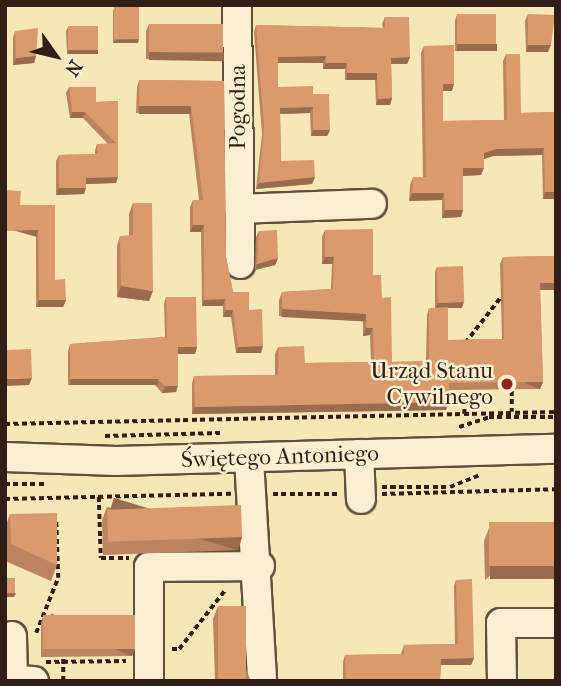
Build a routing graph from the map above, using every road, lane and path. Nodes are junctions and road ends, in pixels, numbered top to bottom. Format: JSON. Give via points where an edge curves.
{"nodes":[{"id":1,"x":237,"y":5,"type":"edge"},
{"id":2,"x":372,"y":204,"type":"dead end"},
{"id":3,"x":239,"y":209,"type":"junction"},
{"id":4,"x":240,"y":264,"type":"dead end"},
{"id":5,"x":501,"y":297,"type":"edge"},
{"id":6,"x":462,"y":348,"type":"edge"},
{"id":7,"x":465,"y":382,"type":"edge"},
{"id":8,"x":512,"y":391,"type":"edge"},
{"id":9,"x":512,"y":412,"type":"junction"},
{"id":10,"x":556,"y":412,"type":"edge"},
{"id":11,"x":464,"y":414,"type":"junction"},
{"id":12,"x":556,"y":417,"type":"edge"},
{"id":13,"x":5,"y":424,"type":"edge"},
{"id":14,"x":444,"y":428,"type":"dead end"},
{"id":15,"x":225,"y":433,"type":"dead end"},
{"id":16,"x":101,"y":436,"type":"dead end"},
{"id":17,"x":556,"y":449,"type":"edge"},
{"id":18,"x":359,"y":454,"type":"junction"},
{"id":19,"x":5,"y":457,"type":"edge"},
{"id":20,"x":249,"y":459,"type":"junction"},
{"id":21,"x":556,"y":489,"type":"edge"},
{"id":22,"x":250,"y":494,"type":"junction"},
{"id":23,"x":99,"y":497,"type":"junction"},
{"id":24,"x":360,"y":497,"type":"junction"},
{"id":25,"x":5,"y":499,"type":"edge"},
{"id":26,"x":54,"y":514,"type":"edge"},
{"id":27,"x":142,"y":558,"type":"edge"},
{"id":28,"x":251,"y":566,"type":"junction"},
{"id":29,"x":556,"y":623,"type":"edge"},
{"id":30,"x":24,"y":637,"type":"joint"},
{"id":31,"x":63,"y":659,"type":"junction"},
{"id":32,"x":143,"y":663,"type":"edge"},
{"id":33,"x":35,"y":672,"type":"edge"},
{"id":34,"x":63,"y":681,"type":"edge"},
{"id":35,"x":262,"y":681,"type":"edge"},
{"id":36,"x":502,"y":681,"type":"edge"}],
"edges":[{"from":1,"to":3,"type":"street","name":"Pogodna"},
{"from":2,"to":3,"type":"street"},
{"from":3,"to":4,"type":"street","name":"Pogodna"},
{"from":5,"to":6,"type":"path"},
{"from":7,"to":11,"type":"path"},
{"from":8,"to":9,"type":"path"},
{"from":9,"to":10,"type":"path"},
{"from":9,"to":11,"type":"path"},
{"from":11,"to":13,"type":"path"},
{"from":12,"to":14,"type":"path","via":[[489,417]]},
{"from":15,"to":16,"type":"path"},
{"from":17,"to":18,"type":"street","name":"Świętego Antoniego"},
{"from":18,"to":20,"type":"street","name":"Świętego Antoniego"},
{"from":18,"to":24,"type":"street"},
{"from":19,"to":20,"type":"street","name":"Świętego Antoniego"},
{"from":20,"to":22,"type":"street"},
{"from":21,"to":24,"type":"path"},
{"from":22,"to":23,"type":"path"},
{"from":22,"to":24,"type":"path"},
{"from":22,"to":28,"type":"street"},
{"from":23,"to":25,"type":"path"},
{"from":23,"to":27,"type":"path","via":[[101,558]]},
{"from":26,"to":30,"type":"path","via":[[58,578]]},
{"from":28,"to":32,"type":"path","via":[[179,649]]},
{"from":28,"to":32,"type":"street","via":[[149,567]]},
{"from":28,"to":35,"type":"street"},
{"from":29,"to":36,"type":"street","via":[[501,623]]},
{"from":30,"to":33,"type":"street","via":[[13,680]]},
{"from":31,"to":32,"type":"path"},
{"from":31,"to":33,"type":"path"},
{"from":31,"to":34,"type":"path"}]}
